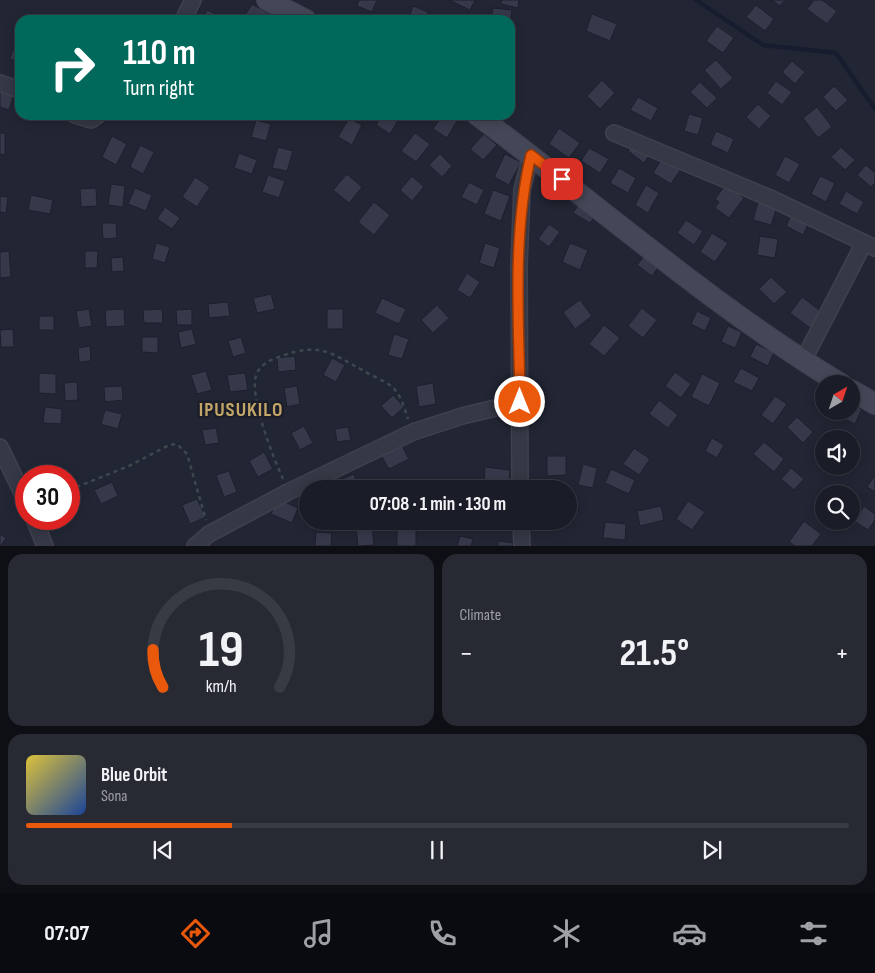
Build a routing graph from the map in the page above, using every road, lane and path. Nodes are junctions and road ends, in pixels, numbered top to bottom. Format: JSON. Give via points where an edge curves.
{"nodes":[{"id":1,"x":193,"y":0,"type":"edge"},
{"id":2,"x":267,"y":0,"type":"edge"},
{"id":3,"x":185,"y":15,"type":"edge"},
{"id":4,"x":296,"y":15,"type":"edge"},
{"id":5,"x":0,"y":83,"type":"edge"},
{"id":6,"x":15,"y":88,"type":"edge"},
{"id":7,"x":484,"y":120,"type":"edge"},
{"id":8,"x":614,"y":133,"type":"dead end"},
{"id":9,"x":531,"y":155,"type":"junction"},
{"id":10,"x":870,"y":246,"type":"edge"},
{"id":11,"x":803,"y":360,"type":"junction"},
{"id":12,"x":827,"y":375,"type":"edge"},
{"id":13,"x":860,"y":395,"type":"edge"},
{"id":14,"x":520,"y":402,"type":"junction"},
{"id":15,"x":875,"y":404,"type":"edge"},
{"id":16,"x":412,"y":432,"type":"junction"},
{"id":17,"x":0,"y":447,"type":"edge"},
{"id":18,"x":15,"y":478,"type":"edge"},
{"id":19,"x":520,"y":480,"type":"edge"},
{"id":20,"x":80,"y":486,"type":"edge"},
{"id":21,"x":288,"y":492,"type":"junction"},
{"id":22,"x":38,"y":530,"type":"edge"},
{"id":23,"x":521,"y":530,"type":"edge"},
{"id":24,"x":209,"y":534,"type":"junction"},
{"id":25,"x":45,"y":546,"type":"edge"},
{"id":26,"x":195,"y":546,"type":"edge"},
{"id":27,"x":522,"y":546,"type":"edge"}],
"edges":[{"from":1,"to":3,"type":"street"},
{"from":2,"to":4,"type":"street"},
{"from":5,"to":6,"type":"street"},
{"from":7,"to":9,"type":"street"},
{"from":8,"to":10,"type":"street","via":[[770,198]]},
{"from":9,"to":11,"type":"street","via":[[685,276]]},
{"from":9,"to":14,"type":"street","via":[[522,190]]},
{"from":10,"to":11,"type":"street"},
{"from":11,"to":12,"type":"street"},
{"from":13,"to":15,"type":"street"},
{"from":14,"to":16,"type":"street"},
{"from":14,"to":19,"type":"street"},
{"from":16,"to":21,"type":"street"},
{"from":16,"to":21,"type":"path","via":[[396,391],[342,357],[322,350],[302,349],[268,361],[257,373],[255,386],[260,416]]},
{"from":17,"to":18,"type":"street"},
{"from":20,"to":24,"type":"path","via":[[176,444],[187,454]]},
{"from":21,"to":24,"type":"street"},
{"from":22,"to":25,"type":"street"},
{"from":23,"to":27,"type":"street"},
{"from":24,"to":26,"type":"street"}]}
